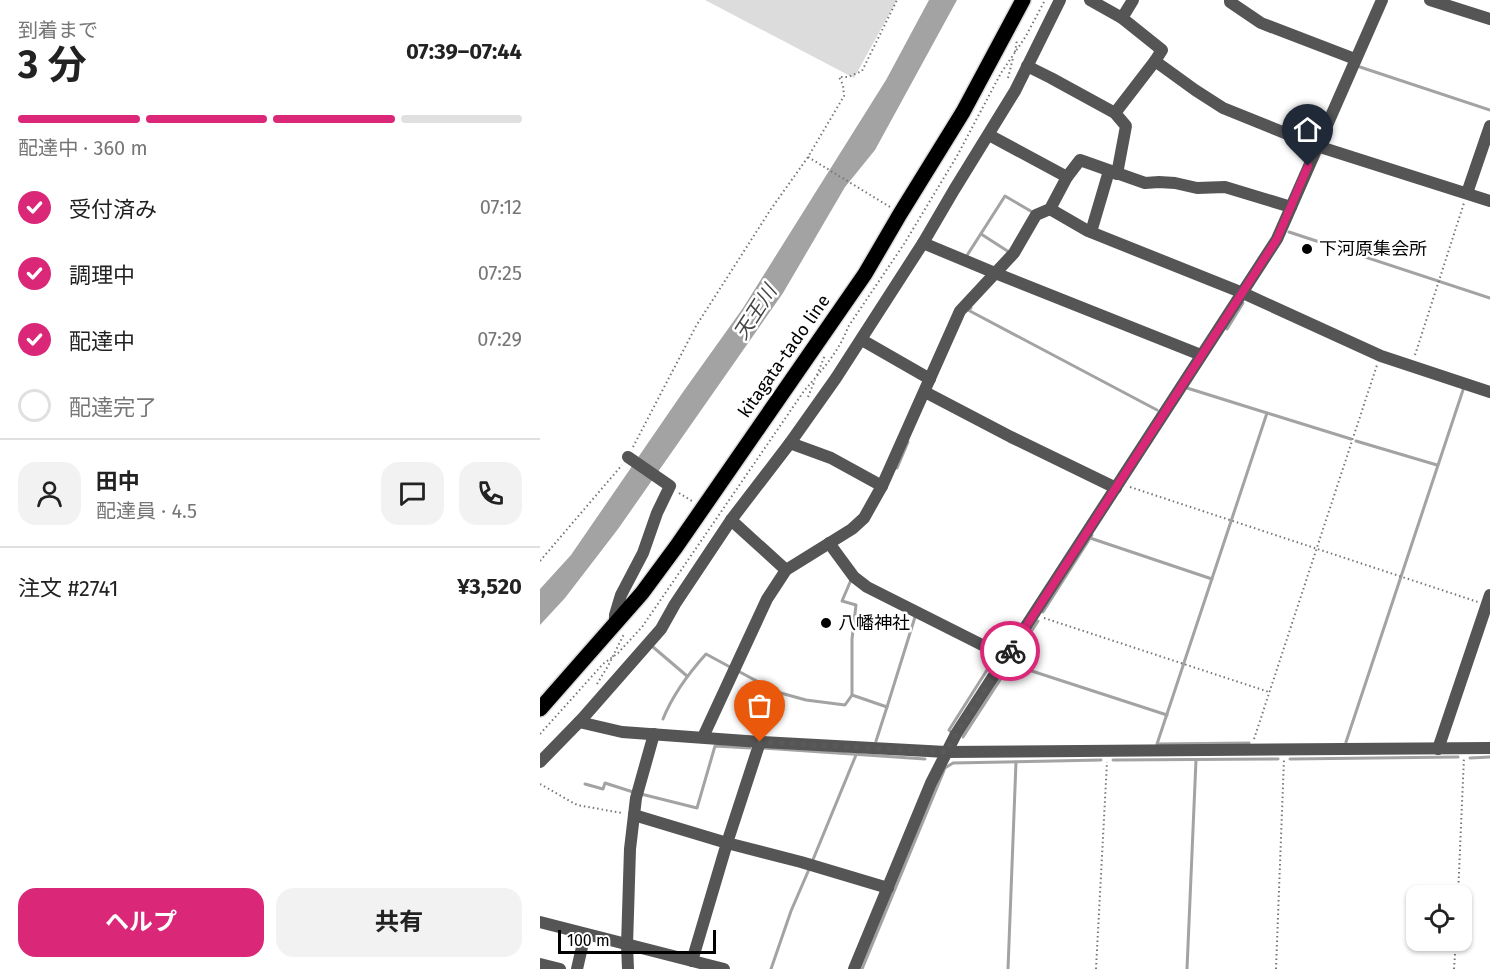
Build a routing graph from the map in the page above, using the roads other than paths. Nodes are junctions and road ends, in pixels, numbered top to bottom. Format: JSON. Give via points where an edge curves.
{"nodes":[{"id":1,"x":1023,"y":0,"type":"edge"},
{"id":2,"x":1060,"y":0,"type":"edge"},
{"id":3,"x":1090,"y":0,"type":"edge"},
{"id":4,"x":1133,"y":0,"type":"edge"},
{"id":5,"x":1230,"y":0,"type":"edge"},
{"id":6,"x":1382,"y":0,"type":"edge"},
{"id":7,"x":1430,"y":0,"type":"edge"},
{"id":8,"x":1122,"y":18,"type":"junction"},
{"id":9,"x":1490,"y":19,"type":"edge"},
{"id":10,"x":1355,"y":59,"type":"junction"},
{"id":11,"x":1155,"y":61,"type":"junction"},
{"id":12,"x":1027,"y":66,"type":"junction"},
{"id":13,"x":1115,"y":113,"type":"junction"},
{"id":14,"x":1490,"y":126,"type":"edge"},
{"id":15,"x":989,"y":135,"type":"junction"},
{"id":16,"x":1317,"y":146,"type":"junction"},
{"id":17,"x":1113,"y":172,"type":"junction"},
{"id":18,"x":1067,"y":177,"type":"junction"},
{"id":19,"x":1467,"y":193,"type":"junction"},
{"id":20,"x":1490,"y":201,"type":"edge"},
{"id":21,"x":1291,"y":207,"type":"junction"},
{"id":22,"x":1050,"y":209,"type":"junction"},
{"id":23,"x":1091,"y":232,"type":"junction"},
{"id":24,"x":923,"y":243,"type":"junction"},
{"id":25,"x":995,"y":273,"type":"junction"},
{"id":26,"x":1244,"y":293,"type":"junction"},
{"id":27,"x":862,"y":340,"type":"junction"},
{"id":28,"x":1201,"y":355,"type":"junction"},
{"id":29,"x":930,"y":380,"type":"junction"},
{"id":30,"x":925,"y":392,"type":"junction"},
{"id":31,"x":1490,"y":392,"type":"edge"},
{"id":32,"x":790,"y":443,"type":"junction"},
{"id":33,"x":628,"y":457,"type":"road end"},
{"id":34,"x":882,"y":486,"type":"junction"},
{"id":35,"x":1117,"y":486,"type":"junction"},
{"id":36,"x":731,"y":520,"type":"junction"},
{"id":37,"x":829,"y":543,"type":"junction"},
{"id":38,"x":786,"y":570,"type":"junction"},
{"id":39,"x":1488,"y":600,"type":"edge"},
{"id":40,"x":621,"y":626,"type":"junction"},
{"id":41,"x":1006,"y":657,"type":"junction"},
{"id":42,"x":540,"y":709,"type":"edge"},
{"id":43,"x":579,"y":722,"type":"junction"},
{"id":44,"x":654,"y":734,"type":"junction"},
{"id":45,"x":703,"y":737,"type":"junction"},
{"id":46,"x":760,"y":742,"type":"junction"},
{"id":47,"x":1490,"y":748,"type":"edge"},
{"id":48,"x":1438,"y":749,"type":"junction"},
{"id":49,"x":946,"y":752,"type":"junction"},
{"id":50,"x":540,"y":762,"type":"edge"},
{"id":51,"x":634,"y":815,"type":"junction"},
{"id":52,"x":727,"y":843,"type":"junction"},
{"id":53,"x":888,"y":888,"type":"junction"},
{"id":54,"x":540,"y":922,"type":"edge"},
{"id":55,"x":585,"y":934,"type":"junction"},
{"id":56,"x":627,"y":945,"type":"junction"},
{"id":57,"x":692,"y":961,"type":"junction"},
{"id":58,"x":540,"y":964,"type":"edge"},
{"id":59,"x":560,"y":969,"type":"edge"},
{"id":60,"x":577,"y":969,"type":"edge"},
{"id":61,"x":628,"y":969,"type":"edge"},
{"id":62,"x":724,"y":969,"type":"edge"},
{"id":63,"x":854,"y":969,"type":"edge"}],
"edges":[{"from":1,"to":40,"type":"main road","name":"kitagata-tado line","via":[[963,112],[865,274]]},
{"from":2,"to":12,"type":"street"},
{"from":3,"to":8,"type":"street"},
{"from":4,"to":8,"type":"street"},
{"from":5,"to":10,"type":"street","via":[[1261,23]]},
{"from":6,"to":10,"type":"street"},
{"from":7,"to":9,"type":"street"},
{"from":8,"to":11,"type":"street","via":[[1162,50]]},
{"from":10,"to":16,"type":"street"},
{"from":11,"to":13,"type":"street"},
{"from":11,"to":16,"type":"street","via":[[1223,108]]},
{"from":12,"to":13,"type":"street"},
{"from":12,"to":15,"type":"street"},
{"from":13,"to":17,"type":"street","via":[[1126,126]]},
{"from":14,"to":19,"type":"street"},
{"from":15,"to":18,"type":"street"},
{"from":15,"to":24,"type":"street"},
{"from":16,"to":19,"type":"street"},
{"from":16,"to":21,"type":"street"},
{"from":17,"to":18,"type":"street","via":[[1080,160]]},
{"from":17,"to":21,"type":"street","via":[[1145,183],[1197,188],[1226,186]]},
{"from":17,"to":23,"type":"street"},
{"from":18,"to":22,"type":"street"},
{"from":19,"to":20,"type":"street"},
{"from":21,"to":26,"type":"street","via":[[1277,239]]},
{"from":22,"to":23,"type":"street"},
{"from":22,"to":25,"type":"street","via":[[1036,215],[1014,253]]},
{"from":23,"to":26,"type":"street"},
{"from":24,"to":25,"type":"street"},
{"from":24,"to":27,"type":"street"},
{"from":25,"to":28,"type":"street"},
{"from":25,"to":29,"type":"street","via":[[960,311]]},
{"from":26,"to":28,"type":"street"},
{"from":26,"to":31,"type":"street","via":[[1380,356]]},
{"from":27,"to":29,"type":"street"},
{"from":27,"to":32,"type":"street"},
{"from":28,"to":35,"type":"street"},
{"from":29,"to":30,"type":"street"},
{"from":30,"to":34,"type":"street"},
{"from":30,"to":35,"type":"street"},
{"from":32,"to":34,"type":"street","via":[[831,458]]},
{"from":32,"to":36,"type":"street"},
{"from":33,"to":40,"type":"street","via":[[665,482],[643,554],[621,595],[615,615]]},
{"from":34,"to":37,"type":"street","via":[[864,518]]},
{"from":35,"to":41,"type":"street"},
{"from":36,"to":38,"type":"street"},
{"from":36,"to":43,"type":"street","via":[[661,629]]},
{"from":37,"to":38,"type":"street"},
{"from":37,"to":41,"type":"street","via":[[854,577],[867,587]]},
{"from":38,"to":45,"type":"street","via":[[767,599]]},
{"from":39,"to":48,"type":"street"},
{"from":40,"to":42,"type":"main road","name":"kitagata-tado line"},
{"from":41,"to":49,"type":"street"},
{"from":43,"to":44,"type":"street","via":[[622,732]]},
{"from":43,"to":50,"type":"street"},
{"from":44,"to":45,"type":"street"},
{"from":44,"to":51,"type":"street"},
{"from":45,"to":46,"type":"street"},
{"from":46,"to":49,"type":"street"},
{"from":46,"to":52,"type":"street"},
{"from":47,"to":48,"type":"street"},
{"from":48,"to":49,"type":"street"},
{"from":49,"to":53,"type":"street"},
{"from":51,"to":52,"type":"street"},
{"from":51,"to":56,"type":"street"},
{"from":52,"to":53,"type":"street"},
{"from":52,"to":57,"type":"street"},
{"from":53,"to":63,"type":"street"},
{"from":54,"to":55,"type":"street"},
{"from":55,"to":56,"type":"street"},
{"from":55,"to":60,"type":"street"},
{"from":56,"to":57,"type":"street"},
{"from":56,"to":61,"type":"street"},
{"from":57,"to":62,"type":"street"},
{"from":58,"to":59,"type":"street"}]}
